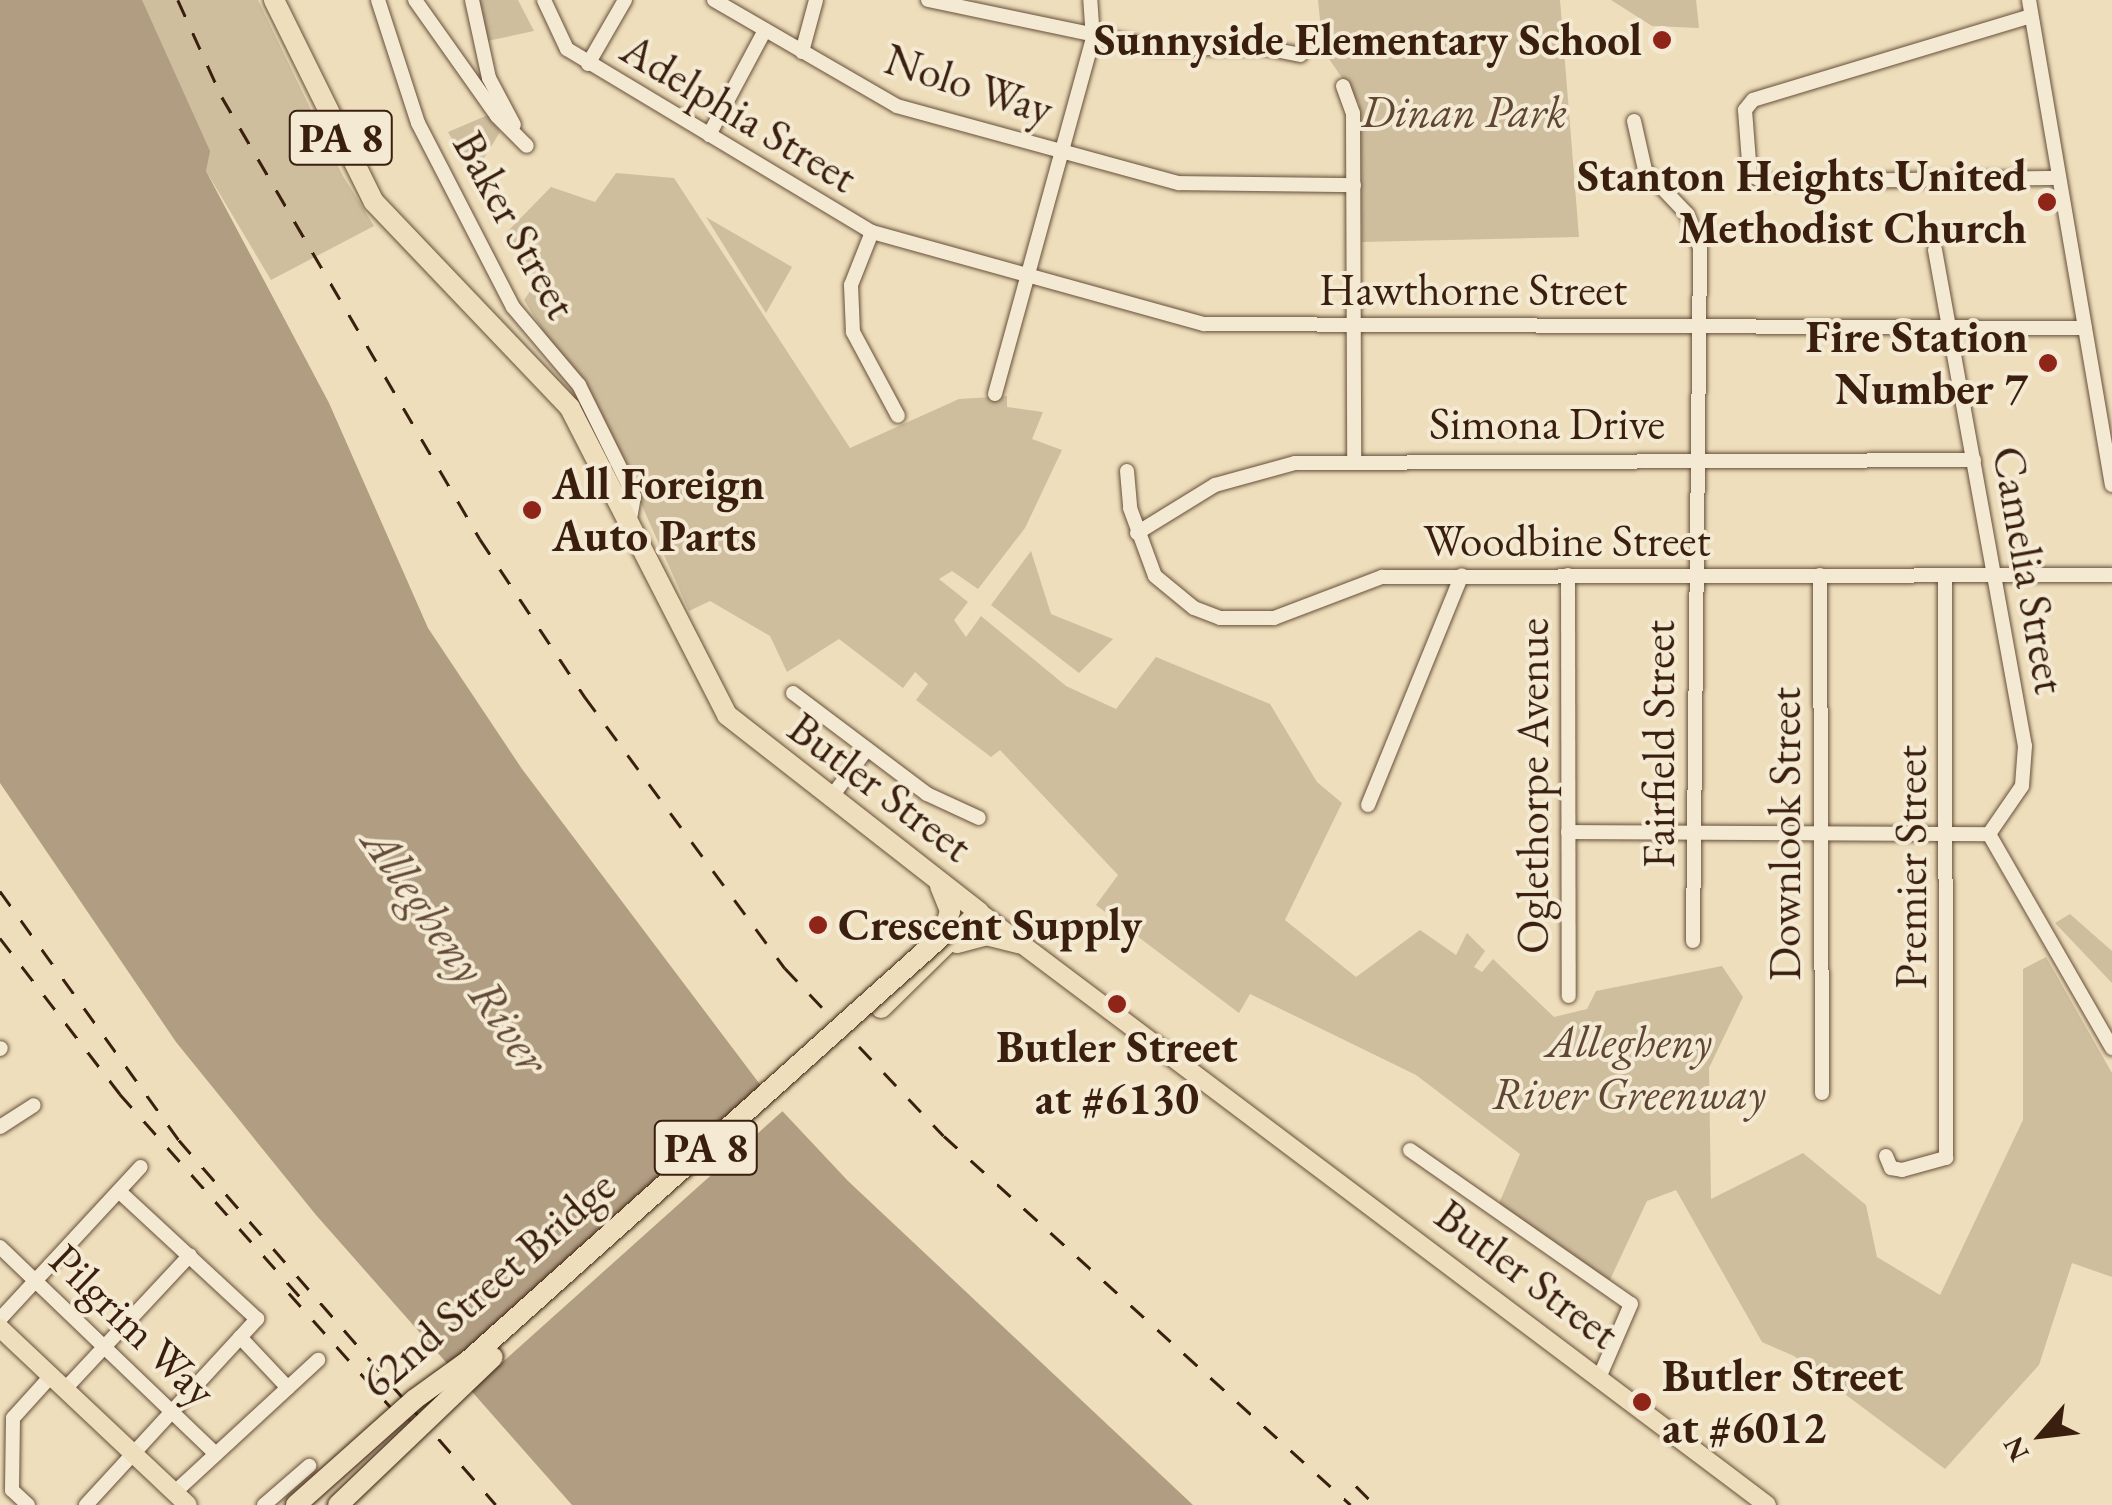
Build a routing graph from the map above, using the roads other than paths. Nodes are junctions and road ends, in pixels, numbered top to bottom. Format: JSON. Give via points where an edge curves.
{"nodes":[{"id":1,"x":274,"y":0,"type":"edge"},
{"id":2,"x":378,"y":0,"type":"edge"},
{"id":3,"x":416,"y":0,"type":"edge"},
{"id":4,"x":472,"y":0,"type":"edge"},
{"id":5,"x":625,"y":0,"type":"edge"},
{"id":6,"x":714,"y":0,"type":"edge"},
{"id":7,"x":816,"y":0,"type":"edge"},
{"id":8,"x":928,"y":0,"type":"edge"},
{"id":9,"x":1090,"y":0,"type":"edge"},
{"id":10,"x":2029,"y":0,"type":"edge"},
{"id":11,"x":546,"y":1,"type":"edge"},
{"id":12,"x":2032,"y":16,"type":"junction"},
{"id":13,"x":766,"y":30,"type":"junction"},
{"id":14,"x":1094,"y":31,"type":"junction"},
{"id":15,"x":802,"y":52,"type":"junction"},
{"id":16,"x":1300,"y":55,"type":"dead end"},
{"id":17,"x":588,"y":64,"type":"junction"},
{"id":18,"x":1344,"y":86,"type":"dead end"},
{"id":19,"x":1634,"y":121,"type":"dead end"},
{"id":20,"x":709,"y":135,"type":"junction"},
{"id":21,"x":1062,"y":151,"type":"junction"},
{"id":22,"x":2060,"y":178,"type":"junction"},
{"id":23,"x":1354,"y":185,"type":"junction"},
{"id":24,"x":872,"y":232,"type":"junction"},
{"id":25,"x":1935,"y":250,"type":"dead end"},
{"id":26,"x":1027,"y":274,"type":"junction"},
{"id":27,"x":1354,"y":324,"type":"junction"},
{"id":28,"x":1699,"y":326,"type":"junction"},
{"id":29,"x":1949,"y":327,"type":"junction"},
{"id":30,"x":2085,"y":328,"type":"junction"},
{"id":31,"x":995,"y":394,"type":"dead end"},
{"id":32,"x":2105,"y":406,"type":"edge"},
{"id":33,"x":898,"y":416,"type":"dead end"},
{"id":34,"x":1700,"y":459,"type":"junction"},
{"id":35,"x":1354,"y":460,"type":"junction"},
{"id":36,"x":1974,"y":460,"type":"junction"},
{"id":37,"x":1127,"y":470,"type":"dead end"},
{"id":38,"x":2112,"y":485,"type":"edge"},
{"id":39,"x":629,"y":524,"type":"junction"},
{"id":40,"x":1137,"y":533,"type":"junction"},
{"id":41,"x":1462,"y":575,"type":"junction"},
{"id":42,"x":1699,"y":575,"type":"junction"},
{"id":43,"x":1820,"y":575,"type":"junction"},
{"id":44,"x":1568,"y":576,"type":"junction"},
{"id":45,"x":1945,"y":576,"type":"junction"},
{"id":46,"x":1994,"y":576,"type":"junction"},
{"id":47,"x":2112,"y":576,"type":"edge"},
{"id":48,"x":794,"y":694,"type":"dead end"},
{"id":49,"x":867,"y":749,"type":"junction"},
{"id":50,"x":830,"y":799,"type":"junction"},
{"id":51,"x":1368,"y":805,"type":"dead end"},
{"id":52,"x":979,"y":818,"type":"dead end"},
{"id":53,"x":1568,"y":832,"type":"junction"},
{"id":54,"x":1694,"y":833,"type":"junction"},
{"id":55,"x":1946,"y":833,"type":"junction"},
{"id":56,"x":1820,"y":834,"type":"junction"},
{"id":57,"x":1990,"y":834,"type":"junction"},
{"id":58,"x":936,"y":880,"type":"junction"},
{"id":59,"x":979,"y":912,"type":"junction"},
{"id":60,"x":956,"y":932,"type":"junction"},
{"id":61,"x":1693,"y":942,"type":"dead end"},
{"id":62,"x":1020,"y":943,"type":"junction"},
{"id":63,"x":1568,"y":996,"type":"dead end"},
{"id":64,"x":2112,"y":1048,"type":"edge"},
{"id":65,"x":1822,"y":1093,"type":"dead end"},
{"id":66,"x":34,"y":1106,"type":"dead end"},
{"id":67,"x":0,"y":1127,"type":"edge"},
{"id":68,"x":1410,"y":1150,"type":"dead end"},
{"id":69,"x":1886,"y":1156,"type":"dead end"},
{"id":70,"x":141,"y":1167,"type":"dead end"},
{"id":71,"x":119,"y":1191,"type":"junction"},
{"id":72,"x":0,"y":1247,"type":"edge"},
{"id":73,"x":190,"y":1255,"type":"junction"},
{"id":74,"x":35,"y":1281,"type":"junction"},
{"id":75,"x":0,"y":1319,"type":"edge"},
{"id":76,"x":0,"y":1328,"type":"edge"},
{"id":77,"x":240,"y":1337,"type":"junction"},
{"id":78,"x":105,"y":1346,"type":"junction"},
{"id":79,"x":318,"y":1360,"type":"dead end"},
{"id":80,"x":471,"y":1367,"type":"junction"},
{"id":81,"x":1600,"y":1378,"type":"junction"},
{"id":82,"x":58,"y":1382,"type":"junction"},
{"id":83,"x":288,"y":1388,"type":"junction"},
{"id":84,"x":173,"y":1409,"type":"junction"},
{"id":85,"x":134,"y":1453,"type":"junction"},
{"id":86,"x":216,"y":1454,"type":"junction"},
{"id":87,"x":309,"y":1466,"type":"dead end"},
{"id":88,"x":6,"y":1490,"type":"edge"},
{"id":89,"x":182,"y":1498,"type":"edge"},
{"id":90,"x":28,"y":1505,"type":"edge"},
{"id":91,"x":86,"y":1505,"type":"edge"},
{"id":92,"x":264,"y":1505,"type":"edge"},
{"id":93,"x":296,"y":1505,"type":"edge"},
{"id":94,"x":318,"y":1505,"type":"edge"},
{"id":95,"x":338,"y":1505,"type":"edge"},
{"id":96,"x":1767,"y":1505,"type":"edge"}],
"edges":[{"from":1,"to":39,"type":"highway","name":"Butler Street","number":"PA 8","via":[[374,202],[558,390]]},
{"from":2,"to":39,"type":"street","name":"Baker Street","via":[[418,123],[513,308],[583,391],[634,496]]},
{"from":3,"to":4,"type":"street","via":[[497,116],[528,146],[489,78]]},
{"from":5,"to":17,"type":"street"},
{"from":6,"to":13,"type":"street","name":"Nolo Way"},
{"from":7,"to":15,"type":"street"},
{"from":8,"to":14,"type":"street"},
{"from":9,"to":14,"type":"street"},
{"from":10,"to":12,"type":"street"},
{"from":11,"to":17,"type":"street","name":"Adelphia Street","via":[[567,49]]},
{"from":12,"to":22,"type":"street"},
{"from":12,"to":22,"type":"street","via":[[1747,104],[1754,180]]},
{"from":13,"to":15,"type":"street","name":"Nolo Way"},
{"from":13,"to":20,"type":"street"},
{"from":14,"to":16,"type":"street","via":[[1157,48],[1265,48]]},
{"from":14,"to":21,"type":"street"},
{"from":15,"to":21,"type":"street","name":"Nolo Way","via":[[897,106]]},
{"from":17,"to":20,"type":"street","name":"Adelphia Street"},
{"from":18,"to":23,"type":"street","via":[[1353,113]]},
{"from":19,"to":28,"type":"street","name":"Fairfield Street","via":[[1645,170],[1687,214],[1700,248]]},
{"from":20,"to":24,"type":"street","name":"Adelphia Street"},
{"from":21,"to":23,"type":"street","name":"Nolo Way","via":[[1179,183]]},
{"from":21,"to":26,"type":"street"},
{"from":22,"to":30,"type":"street"},
{"from":23,"to":27,"type":"street"},
{"from":24,"to":26,"type":"street","name":"Hawthorne Street"},
{"from":24,"to":33,"type":"street","via":[[852,285],[853,332]]},
{"from":25,"to":29,"type":"street","name":"Camelia Street"},
{"from":26,"to":27,"type":"street","name":"Hawthorne Street","via":[[1204,324]]},
{"from":26,"to":31,"type":"street"},
{"from":27,"to":28,"type":"street","name":"Hawthorne Street"},
{"from":27,"to":35,"type":"street"},
{"from":28,"to":29,"type":"street","name":"Hawthorne Street"},
{"from":28,"to":34,"type":"street","name":"Fairfield Street"},
{"from":29,"to":30,"type":"street","name":"Hawthorne Street"},
{"from":29,"to":36,"type":"street","name":"Camelia Street"},
{"from":30,"to":32,"type":"street"},
{"from":32,"to":38,"type":"street"},
{"from":34,"to":35,"type":"street","name":"Simona Drive"},
{"from":34,"to":36,"type":"street","name":"Simona Drive"},
{"from":34,"to":42,"type":"street","name":"Fairfield Street"},
{"from":35,"to":40,"type":"street","name":"Simona Drive","via":[[1254,470],[1188,499]]},
{"from":36,"to":46,"type":"street","name":"Camelia Street"},
{"from":37,"to":40,"type":"street","name":"Woodbine Street"},
{"from":39,"to":50,"type":"highway","name":"Butler Street","number":"PA 8","via":[[726,715]]},
{"from":40,"to":41,"type":"street","name":"Woodbine Street","via":[[1155,576],[1194,608],[1220,618],[1274,618],[1382,577]]},
{"from":41,"to":44,"type":"street","name":"Woodbine Street"},
{"from":41,"to":51,"type":"street"},
{"from":42,"to":43,"type":"street","name":"Woodbine Street"},
{"from":42,"to":44,"type":"street","name":"Woodbine Street"},
{"from":42,"to":54,"type":"street","name":"Fairfield Street"},
{"from":43,"to":45,"type":"street","name":"Woodbine Street"},
{"from":43,"to":56,"type":"street","name":"Downlook Street"},
{"from":44,"to":53,"type":"street","name":"Oglethorpe Avenue"},
{"from":45,"to":46,"type":"street","name":"Woodbine Street"},
{"from":45,"to":55,"type":"street","name":"Premier Street"},
{"from":46,"to":47,"type":"street","name":"Woodbine Street"},
{"from":46,"to":57,"type":"street","name":"Camelia Street","via":[[2028,767]]},
{"from":48,"to":49,"type":"street"},
{"from":49,"to":50,"type":"street"},
{"from":49,"to":52,"type":"street","via":[[936,800]]},
{"from":50,"to":58,"type":"highway","name":"Butler Street","number":"PA 8"},
{"from":53,"to":54,"type":"street"},
{"from":53,"to":63,"type":"street","name":"Oglethorpe Avenue"},
{"from":54,"to":56,"type":"street"},
{"from":54,"to":61,"type":"street","name":"Fairfield Street"},
{"from":55,"to":56,"type":"street"},
{"from":55,"to":57,"type":"street"},
{"from":55,"to":69,"type":"street","name":"Premier Street","via":[[1946,1158],[1902,1170],[1891,1168]]},
{"from":56,"to":65,"type":"street","name":"Downlook Street"},
{"from":57,"to":64,"type":"street"},
{"from":58,"to":59,"type":"highway","name":"Butler Street","number":"PA 8"},
{"from":58,"to":60,"type":"highway"},
{"from":59,"to":60,"type":"highway","name":"62nd Street Bridge","number":"PA 8"},
{"from":59,"to":62,"type":"main road","name":"Butler Street"},
{"from":60,"to":62,"type":"highway"},
{"from":60,"to":80,"type":"highway","name":"62nd Street Bridge","number":"PA 8","bridge":true},
{"from":62,"to":81,"type":"main road","name":"Butler Street"},
{"from":66,"to":67,"type":"street"},
{"from":68,"to":81,"type":"street","via":[[1632,1304]]},
{"from":70,"to":71,"type":"street"},
{"from":71,"to":73,"type":"street"},
{"from":71,"to":74,"type":"street"},
{"from":72,"to":74,"type":"street","name":"Pilgrim Way"},
{"from":73,"to":77,"type":"street","via":[[257,1319]]},
{"from":73,"to":78,"type":"street"},
{"from":74,"to":75,"type":"street"},
{"from":74,"to":78,"type":"street","name":"Pilgrim Way"},
{"from":76,"to":82,"type":"main road"},
{"from":77,"to":83,"type":"street"},
{"from":77,"to":84,"type":"street"},
{"from":78,"to":82,"type":"street"},
{"from":78,"to":84,"type":"street","name":"Pilgrim Way"},
{"from":79,"to":83,"type":"street"},
{"from":80,"to":93,"type":"highway","name":"62nd Street Bridge","number":"PA 8","bridge":true,"via":[[414,1399]]},
{"from":80,"to":94,"type":"highway","bridge":true},
{"from":80,"to":95,"type":"highway","name":"62nd Street Bridge","number":"PA 8","bridge":true,"via":[[433,1420]]},
{"from":81,"to":96,"type":"main road","name":"Butler Street"},
{"from":82,"to":85,"type":"main road"},
{"from":82,"to":88,"type":"street","via":[[13,1418]]},
{"from":83,"to":86,"type":"street"},
{"from":84,"to":85,"type":"street"},
{"from":84,"to":86,"type":"street","name":"Pilgrim Way"},
{"from":85,"to":89,"type":"main road"},
{"from":85,"to":91,"type":"street"},
{"from":86,"to":89,"type":"street"},
{"from":87,"to":92,"type":"street"},
{"from":88,"to":90,"type":"street"}]}
